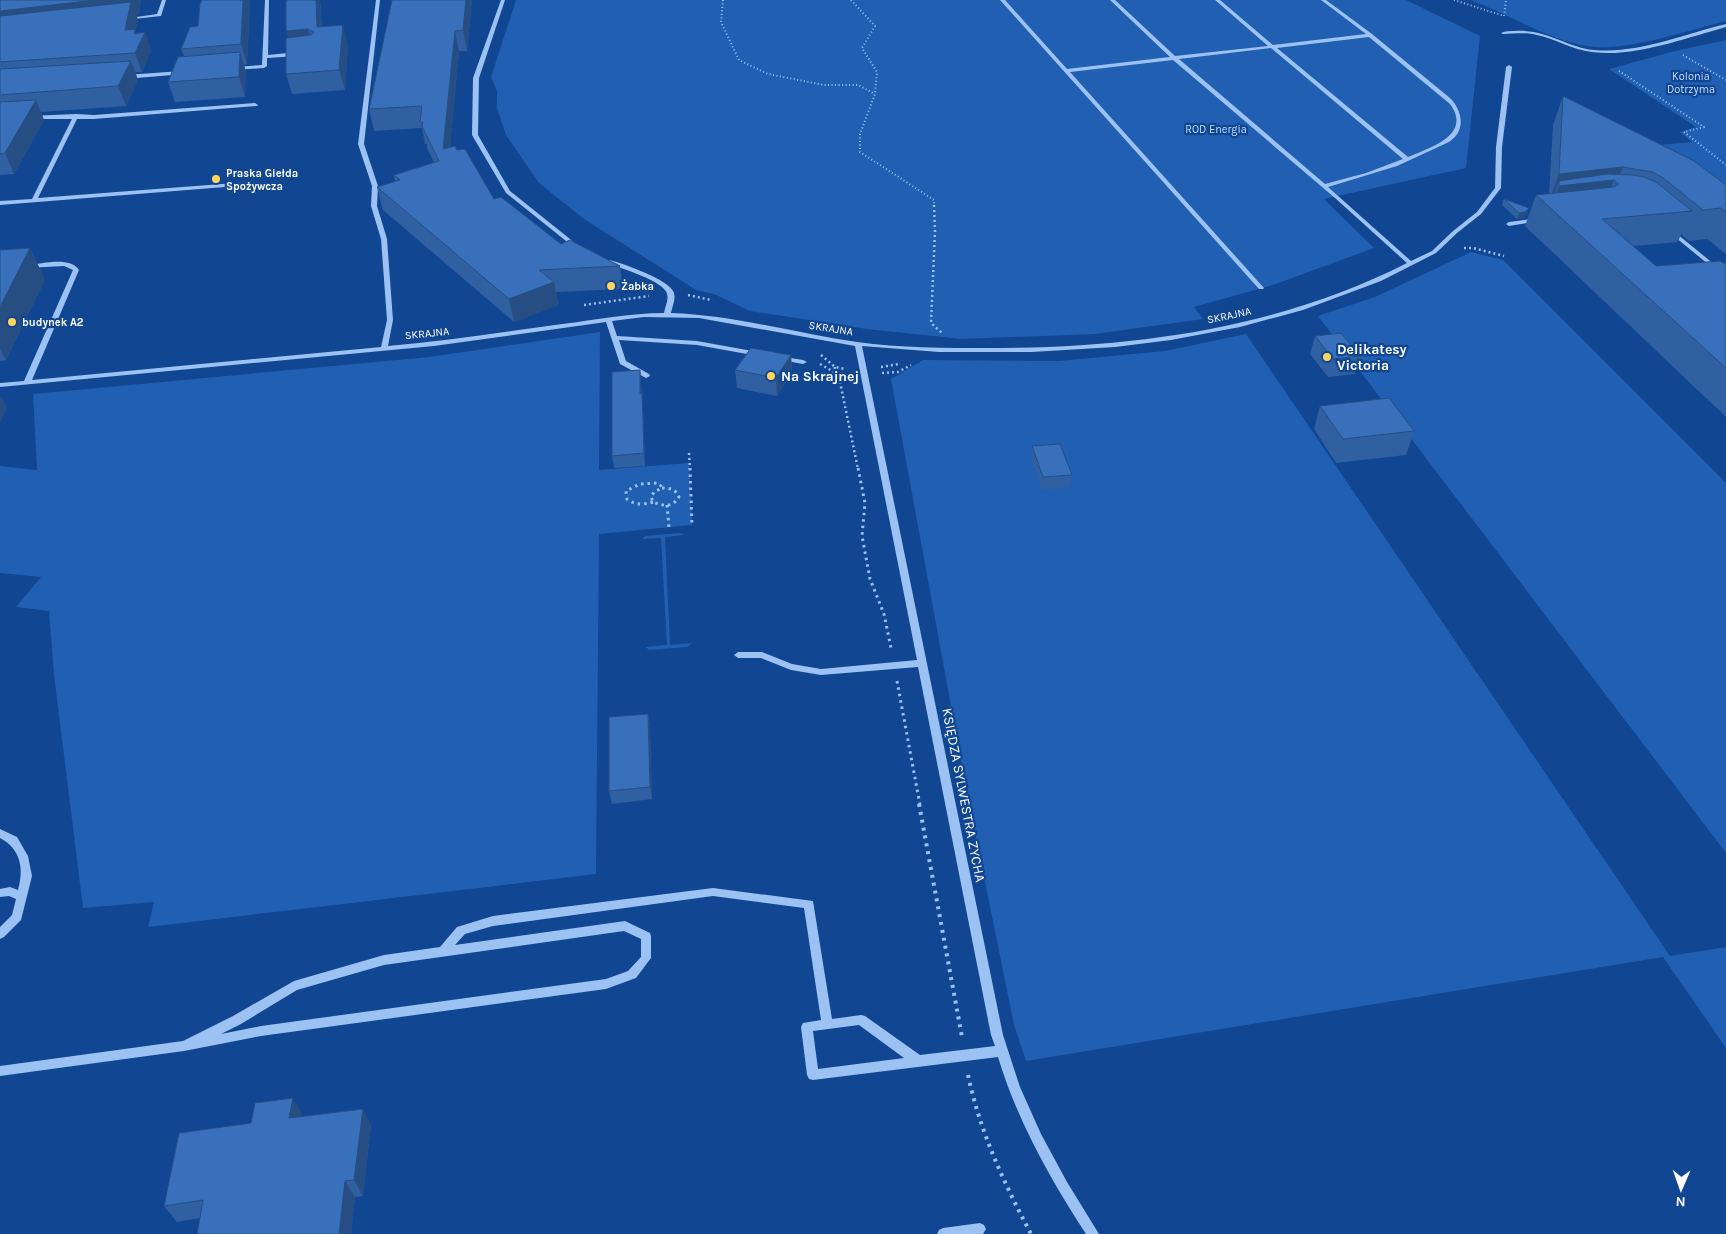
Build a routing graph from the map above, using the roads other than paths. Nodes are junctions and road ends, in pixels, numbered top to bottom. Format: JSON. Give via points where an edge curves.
{"nodes":[{"id":1,"x":164,"y":0,"type":"edge"},
{"id":2,"x":267,"y":0,"type":"edge"},
{"id":3,"x":378,"y":0,"type":"edge"},
{"id":4,"x":503,"y":0,"type":"edge"},
{"id":5,"x":1002,"y":0,"type":"edge"},
{"id":6,"x":1112,"y":0,"type":"edge"},
{"id":7,"x":1217,"y":0,"type":"edge"},
{"id":8,"x":1323,"y":0,"type":"edge"},
{"id":9,"x":122,"y":19,"type":"edge"},
{"id":10,"x":1726,"y":25,"type":"edge"},
{"id":11,"x":1503,"y":33,"type":"dead end"},
{"id":12,"x":1370,"y":35,"type":"junction"},
{"id":13,"x":1272,"y":46,"type":"junction"},
{"id":14,"x":304,"y":53,"type":"edge"},
{"id":15,"x":266,"y":57,"type":"junction"},
{"id":16,"x":1173,"y":57,"type":"junction"},
{"id":17,"x":1509,"y":67,"type":"dead end"},
{"id":18,"x":228,"y":69,"type":"edge"},
{"id":19,"x":1065,"y":71,"type":"junction"},
{"id":20,"x":192,"y":72,"type":"edge"},
{"id":21,"x":115,"y":77,"type":"edge"},
{"id":22,"x":255,"y":105,"type":"dead end"},
{"id":23,"x":76,"y":116,"type":"junction"},
{"id":24,"x":20,"y":118,"type":"edge"},
{"id":25,"x":1407,"y":160,"type":"junction"},
{"id":26,"x":248,"y":184,"type":"dead end"},
{"id":27,"x":1324,"y":186,"type":"junction"},
{"id":28,"x":34,"y":200,"type":"junction"},
{"id":29,"x":0,"y":203,"type":"edge"},
{"id":30,"x":1533,"y":214,"type":"dead end"},
{"id":31,"x":1546,"y":220,"type":"edge"},
{"id":32,"x":1526,"y":222,"type":"junction"},
{"id":33,"x":1509,"y":224,"type":"dead end"},
{"id":34,"x":1663,"y":225,"type":"edge"},
{"id":35,"x":587,"y":252,"type":"edge"},
{"id":36,"x":602,"y":258,"type":"edge"},
{"id":37,"x":1411,"y":264,"type":"junction"},
{"id":38,"x":50,"y":265,"type":"junction"},
{"id":39,"x":16,"y":268,"type":"edge"},
{"id":40,"x":29,"y":274,"type":"dead end"},
{"id":41,"x":1726,"y":277,"type":"edge"},
{"id":42,"x":1261,"y":288,"type":"dead end"},
{"id":43,"x":667,"y":314,"type":"junction"},
{"id":44,"x":608,"y":319,"type":"junction"},
{"id":45,"x":614,"y":338,"type":"junction"},
{"id":46,"x":858,"y":344,"type":"junction"},
{"id":47,"x":384,"y":349,"type":"junction"},
{"id":48,"x":764,"y":355,"type":"edge"},
{"id":49,"x":774,"y":357,"type":"edge"},
{"id":50,"x":803,"y":362,"type":"dead end"},
{"id":51,"x":646,"y":376,"type":"dead end"},
{"id":52,"x":28,"y":382,"type":"junction"},
{"id":53,"x":0,"y":385,"type":"edge"},
{"id":54,"x":738,"y":655,"type":"dead end"},
{"id":55,"x":922,"y":664,"type":"junction"},
{"id":56,"x":0,"y":833,"type":"edge"},
{"id":57,"x":0,"y":892,"type":"edge"},
{"id":58,"x":22,"y":897,"type":"junction"},
{"id":59,"x":0,"y":934,"type":"edge"},
{"id":60,"x":443,"y":952,"type":"junction"},
{"id":61,"x":827,"y":1025,"type":"junction"},
{"id":62,"x":184,"y":1046,"type":"junction"},
{"id":63,"x":1001,"y":1052,"type":"junction"},
{"id":64,"x":918,"y":1061,"type":"junction"},
{"id":65,"x":0,"y":1071,"type":"edge"},
{"id":66,"x":980,"y":1229,"type":"dead end"},
{"id":67,"x":943,"y":1234,"type":"edge"},
{"id":68,"x":1093,"y":1234,"type":"edge"}],
"edges":[{"from":1,"to":9,"type":"street","via":[[159,15]]},
{"from":2,"to":15,"type":"street"},
{"from":3,"to":47,"type":"street","via":[[361,144],[376,186],[374,206],[384,239],[390,320]]},
{"from":4,"to":35,"type":"street","via":[[476,78],[476,140],[513,196],[574,246]]},
{"from":5,"to":19,"type":"street"},
{"from":6,"to":16,"type":"street"},
{"from":7,"to":13,"type":"street"},
{"from":8,"to":12,"type":"street"},
{"from":10,"to":11,"type":"street","via":[[1622,52],[1592,51],[1539,33]]},
{"from":12,"to":13,"type":"street"},
{"from":12,"to":25,"type":"street","via":[[1456,106],[1455,134]]},
{"from":13,"to":16,"type":"street"},
{"from":13,"to":25,"type":"street"},
{"from":14,"to":15,"type":"street"},
{"from":15,"to":18,"type":"street","via":[[264,66]]},
{"from":16,"to":19,"type":"street"},
{"from":16,"to":27,"type":"street"},
{"from":17,"to":37,"type":"street","name":"SKRAJNA","via":[[1499,147],[1498,188],[1479,214],[1434,252]]},
{"from":19,"to":42,"type":"street"},
{"from":20,"to":21,"type":"street"},
{"from":22,"to":23,"type":"street"},
{"from":23,"to":24,"type":"street"},
{"from":23,"to":28,"type":"street"},
{"from":25,"to":27,"type":"street","via":[[1386,170]]},
{"from":26,"to":28,"type":"street"},
{"from":27,"to":37,"type":"street"},
{"from":28,"to":29,"type":"street"},
{"from":30,"to":32,"type":"street"},
{"from":31,"to":32,"type":"street"},
{"from":32,"to":33,"type":"street"},
{"from":34,"to":41,"type":"street"},
{"from":36,"to":43,"type":"street","via":[[657,281],[670,290]]},
{"from":37,"to":46,"type":"street","name":"SKRAJNA","via":[[1355,290],[1301,309],[1171,338],[1032,350],[939,350]]},
{"from":38,"to":39,"type":"street"},
{"from":38,"to":40,"type":"street"},
{"from":38,"to":52,"type":"street","via":[[64,264],[76,270]]},
{"from":43,"to":44,"type":"street","name":"SKRAJNA"},
{"from":43,"to":46,"type":"street","name":"SKRAJNA","via":[[699,316]]},
{"from":44,"to":45,"type":"street"},
{"from":44,"to":47,"type":"street","name":"SKRAJNA","via":[[485,338]]},
{"from":45,"to":48,"type":"street","via":[[697,343]]},
{"from":45,"to":51,"type":"street","via":[[623,362]]},
{"from":46,"to":55,"type":"street","name":"KSIĘDZA SYLWESTRA ZYCHA"},
{"from":47,"to":52,"type":"street","name":"SKRAJNA"},
{"from":49,"to":50,"type":"street"},
{"from":52,"to":53,"type":"street","name":"SKRAJNA"},
{"from":54,"to":55,"type":"street","via":[[762,655],[791,667],[821,672]]},
{"from":55,"to":63,"type":"street","name":"KSIĘDZA SYLWESTRA ZYCHA"},
{"from":56,"to":58,"type":"street","via":[[13,840],[23,856],[27,876]]},
{"from":57,"to":58,"type":"street","via":[[10,891]]},
{"from":58,"to":59,"type":"street","via":[[17,917]]},
{"from":60,"to":61,"type":"street","via":[[461,930],[493,921],[713,892],[810,904]]},
{"from":60,"to":62,"type":"street","via":[[384,960],[294,986],[237,1020]]},
{"from":60,"to":62,"type":"street","via":[[625,926],[646,936],[646,958],[632,975],[606,984],[261,1031]]},
{"from":61,"to":64,"type":"street","via":[[861,1020]]},
{"from":61,"to":64,"type":"street","via":[[807,1028],[813,1075]]},
{"from":62,"to":65,"type":"street"},
{"from":63,"to":64,"type":"street"},
{"from":63,"to":68,"type":"street","name":"KSIĘDZA SYLWESTRA ZYCHA","via":[[1022,1107],[1050,1165]]},
{"from":66,"to":67,"type":"street"}]}
